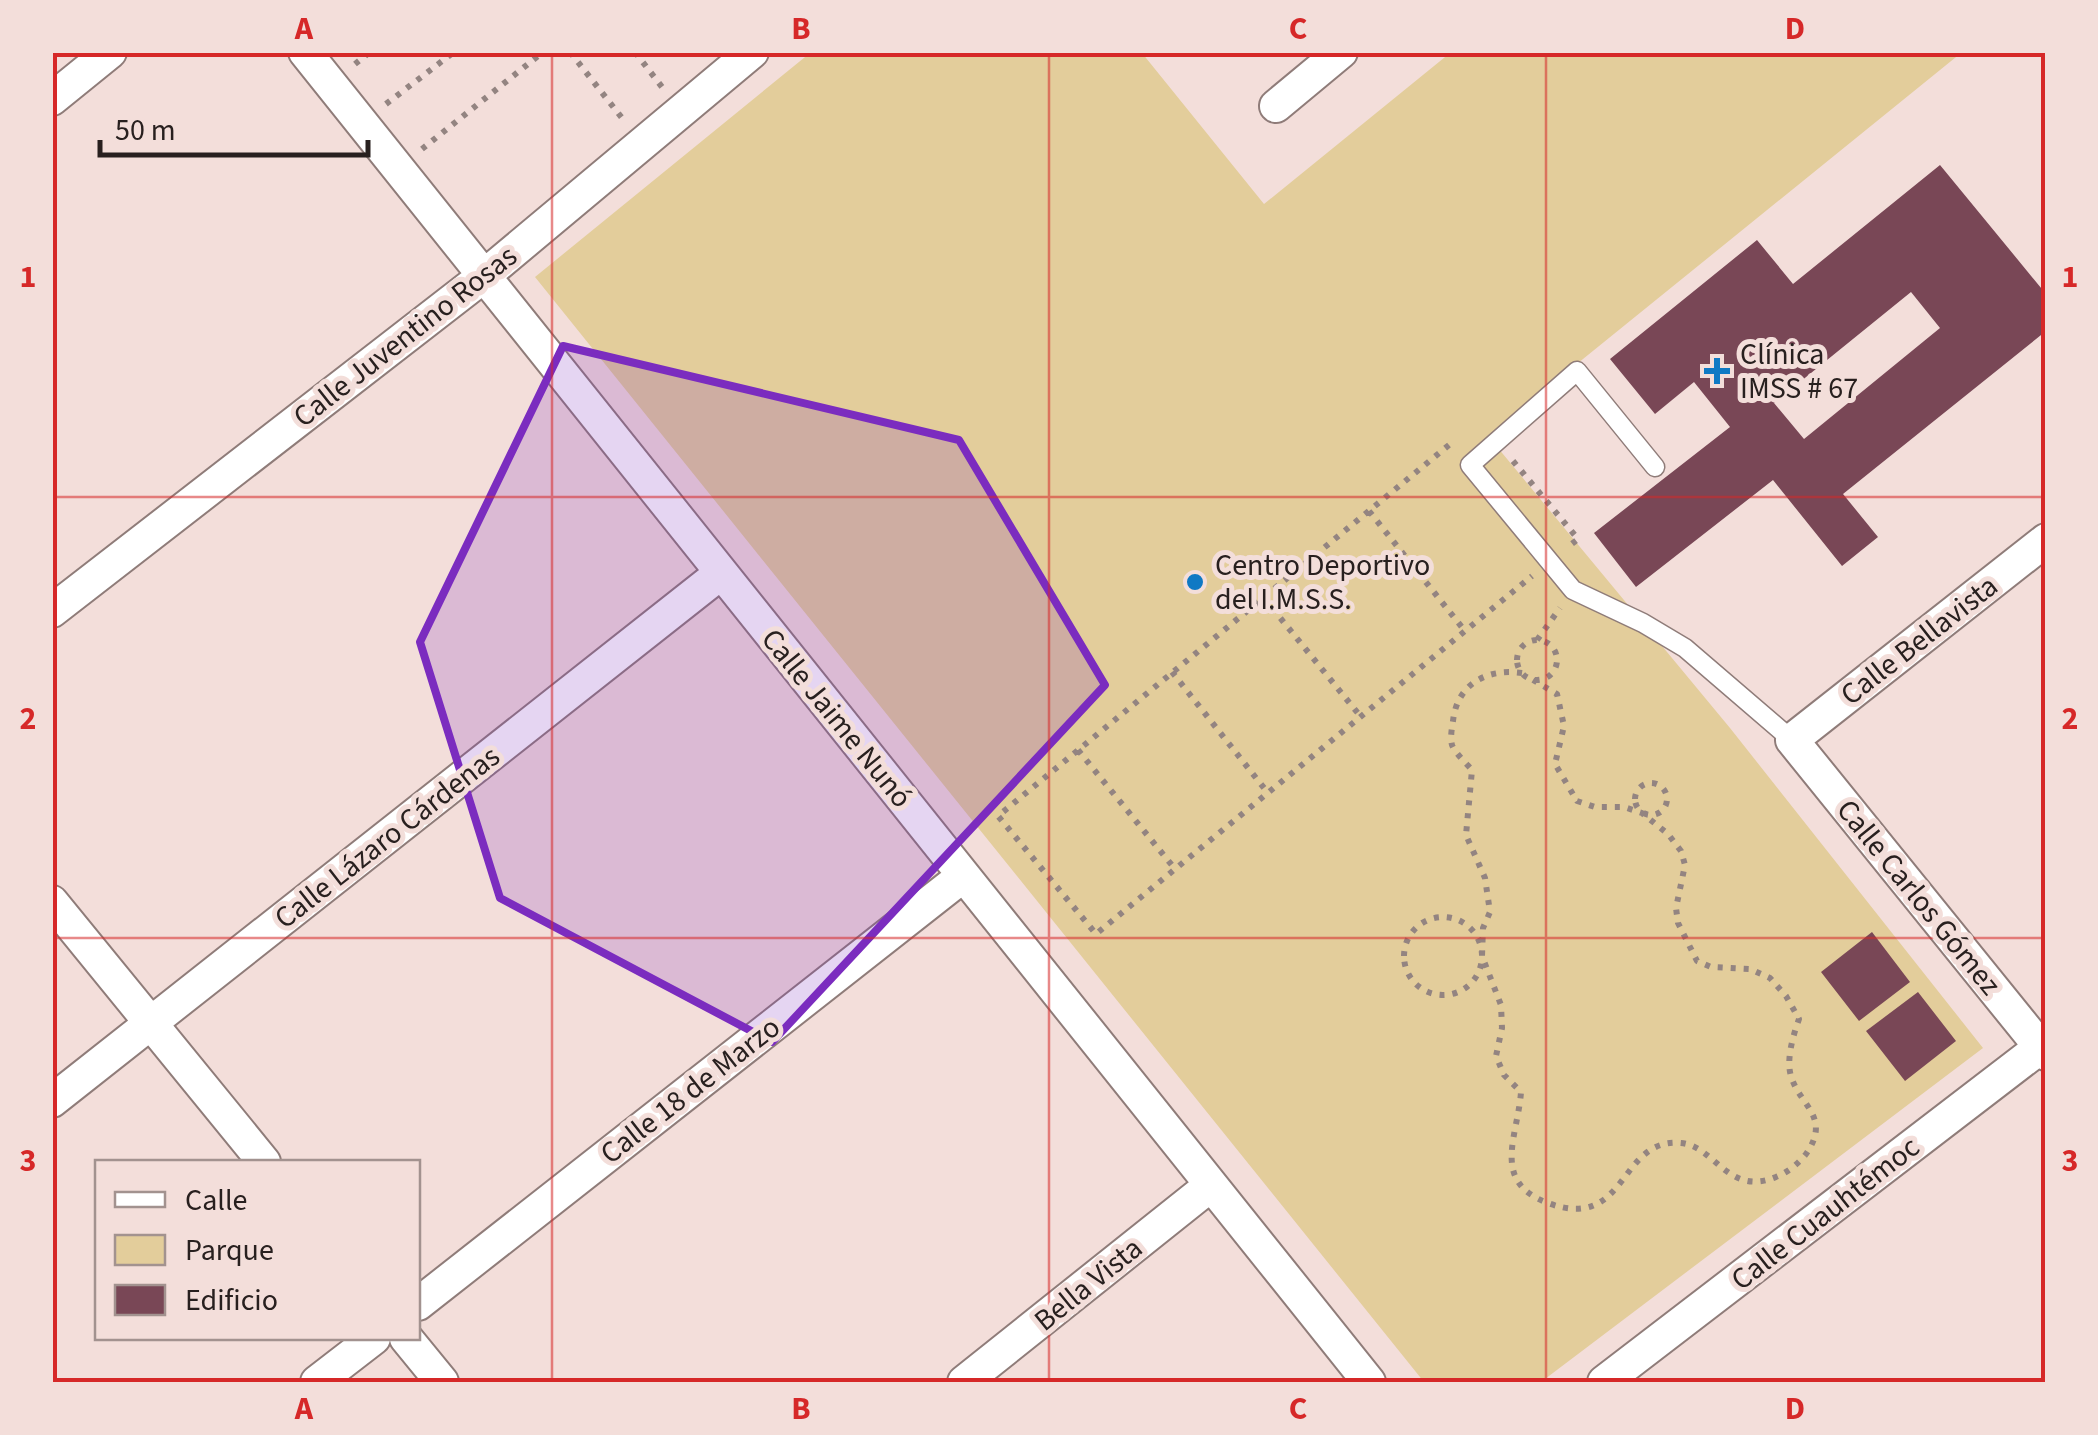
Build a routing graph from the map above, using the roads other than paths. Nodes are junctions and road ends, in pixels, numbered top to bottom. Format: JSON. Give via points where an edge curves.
{"nodes":[{"id":1,"x":110,"y":52,"type":"edge"},
{"id":2,"x":305,"y":52,"type":"edge"},
{"id":3,"x":752,"y":52,"type":"edge"},
{"id":4,"x":1342,"y":52,"type":"edge"},
{"id":5,"x":52,"y":98,"type":"edge"},
{"id":6,"x":1276,"y":106,"type":"dead end"},
{"id":7,"x":484,"y":276,"type":"junction"},
{"id":8,"x":1655,"y":467,"type":"dead end"},
{"id":9,"x":2046,"y":540,"type":"edge"},
{"id":10,"x":722,"y":573,"type":"junction"},
{"id":11,"x":52,"y":611,"type":"edge"},
{"id":12,"x":1792,"y":740,"type":"junction"},
{"id":13,"x":964,"y":876,"type":"junction"},
{"id":14,"x":52,"y":902,"type":"edge"},
{"id":15,"x":151,"y":1023,"type":"junction"},
{"id":16,"x":2044,"y":1048,"type":"edge"},
{"id":17,"x":52,"y":1100,"type":"edge"},
{"id":18,"x":262,"y":1160,"type":"edge"},
{"id":19,"x":1211,"y":1185,"type":"junction"},
{"id":20,"x":420,"y":1302,"type":"edge"},
{"id":21,"x":371,"y":1340,"type":"edge"},
{"id":22,"x":408,"y":1340,"type":"edge"},
{"id":23,"x":317,"y":1382,"type":"edge"},
{"id":24,"x":442,"y":1382,"type":"edge"},
{"id":25,"x":964,"y":1382,"type":"edge"},
{"id":26,"x":1369,"y":1382,"type":"edge"},
{"id":27,"x":1604,"y":1382,"type":"edge"}],
"edges":[{"from":1,"to":5,"type":"street"},
{"from":2,"to":7,"type":"street","name":"Calle Jaime Nunó"},
{"from":3,"to":7,"type":"street","name":"Calle Juventino Rosas"},
{"from":4,"to":6,"type":"street"},
{"from":7,"to":10,"type":"street","name":"Calle Jaime Nunó"},
{"from":7,"to":11,"type":"street","name":"Calle Juventino Rosas"},
{"from":8,"to":12,"type":"lane","via":[[1577,372],[1470,464],[1573,590],[1684,648]]},
{"from":9,"to":12,"type":"street","name":"Calle Bellavista"},
{"from":10,"to":13,"type":"street","name":"Calle Jaime Nunó"},
{"from":10,"to":15,"type":"street","name":"Calle Lázaro Cárdenas"},
{"from":12,"to":16,"type":"street","name":"Calle Carlos Gómez"},
{"from":13,"to":19,"type":"street","name":"Calle Jaime Nunó"},
{"from":13,"to":20,"type":"street","name":"Calle 18 de Marzo"},
{"from":14,"to":15,"type":"street"},
{"from":15,"to":17,"type":"street","name":"Calle Lázaro Cárdenas"},
{"from":15,"to":18,"type":"street"},
{"from":16,"to":27,"type":"street","name":"Calle Cuauhtémoc"},
{"from":19,"to":25,"type":"street","name":"Bella Vista"},
{"from":19,"to":26,"type":"street","name":"Calle Jaime Nunó"},
{"from":21,"to":23,"type":"street"},
{"from":22,"to":24,"type":"street"}]}
